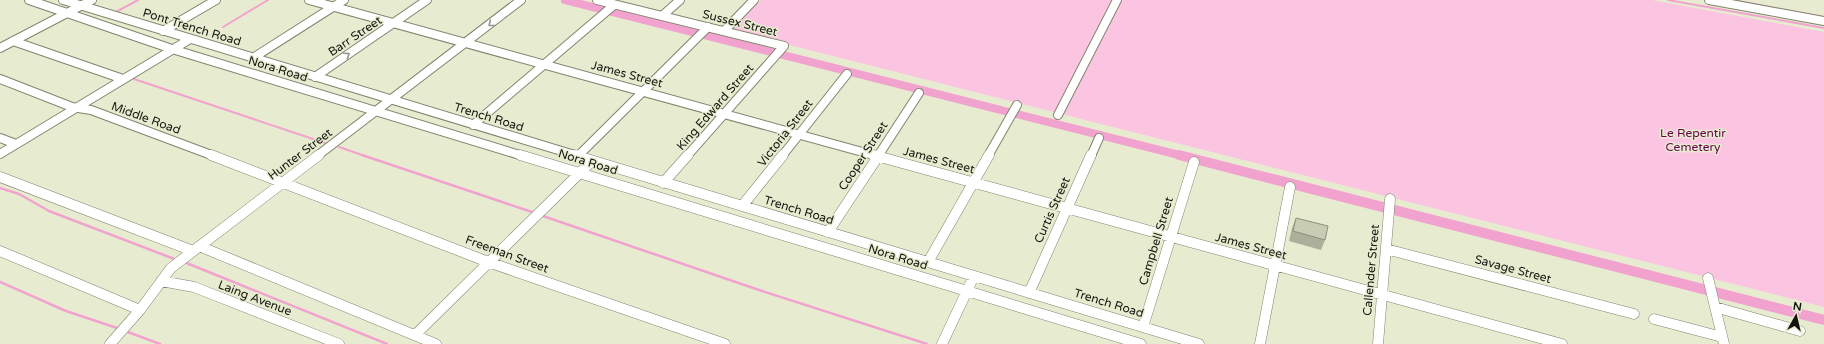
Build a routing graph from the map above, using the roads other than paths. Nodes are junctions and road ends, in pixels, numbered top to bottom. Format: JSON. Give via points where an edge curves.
{"nodes":[{"id":1,"x":29,"y":0,"type":"edge"},
{"id":2,"x":63,"y":0,"type":"edge"},
{"id":3,"x":92,"y":0,"type":"edge"},
{"id":4,"x":216,"y":0,"type":"edge"},
{"id":5,"x":310,"y":0,"type":"edge"},
{"id":6,"x":344,"y":0,"type":"edge"},
{"id":7,"x":427,"y":0,"type":"edge"},
{"id":8,"x":522,"y":0,"type":"edge"},
{"id":9,"x":596,"y":0,"type":"edge"},
{"id":10,"x":680,"y":0,"type":"edge"},
{"id":11,"x":754,"y":0,"type":"edge"},
{"id":12,"x":1117,"y":0,"type":"edge"},
{"id":13,"x":1709,"y":0,"type":"edge"},
{"id":14,"x":614,"y":5,"type":"junction"},
{"id":15,"x":81,"y":6,"type":"junction"},
{"id":16,"x":334,"y":7,"type":"junction"},
{"id":17,"x":67,"y":13,"type":"junction"},
{"id":18,"x":662,"y":16,"type":"junction"},
{"id":19,"x":1824,"y":21,"type":"edge"},
{"id":20,"x":394,"y":23,"type":"junction"},
{"id":21,"x":708,"y":27,"type":"junction"},
{"id":22,"x":164,"y":31,"type":"junction"},
{"id":23,"x":724,"y":31,"type":"junction"},
{"id":24,"x":190,"y":39,"type":"junction"},
{"id":25,"x":13,"y":41,"type":"junction"},
{"id":26,"x":467,"y":42,"type":"junction"},
{"id":27,"x":784,"y":46,"type":"joint"},
{"id":28,"x":0,"y":48,"type":"edge"},
{"id":29,"x":172,"y":50,"type":"junction"},
{"id":30,"x":253,"y":58,"type":"junction"},
{"id":31,"x":542,"y":64,"type":"junction"},
{"id":32,"x":847,"y":74,"type":"dead end"},
{"id":33,"x":315,"y":77,"type":"junction"},
{"id":34,"x":0,"y":79,"type":"edge"},
{"id":35,"x":123,"y":79,"type":"junction"},
{"id":36,"x":644,"y":91,"type":"junction"},
{"id":37,"x":919,"y":93,"type":"dead end"},
{"id":38,"x":391,"y":101,"type":"junction"},
{"id":39,"x":1017,"y":105,"type":"dead end"},
{"id":40,"x":75,"y":108,"type":"junction"},
{"id":41,"x":377,"y":112,"type":"junction"},
{"id":42,"x":724,"y":113,"type":"junction"},
{"id":43,"x":1058,"y":115,"type":"dead end"},
{"id":44,"x":473,"y":125,"type":"junction"},
{"id":45,"x":799,"y":134,"type":"junction"},
{"id":46,"x":0,"y":138,"type":"edge"},
{"id":47,"x":1099,"y":138,"type":"dead end"},
{"id":48,"x":16,"y":144,"type":"junction"},
{"id":49,"x":0,"y":154,"type":"edge"},
{"id":50,"x":878,"y":156,"type":"junction"},
{"id":51,"x":577,"y":157,"type":"junction"},
{"id":52,"x":592,"y":161,"type":"junction"},
{"id":53,"x":1194,"y":162,"type":"dead end"},
{"id":54,"x":581,"y":173,"type":"junction"},
{"id":55,"x":0,"y":176,"type":"edge"},
{"id":56,"x":284,"y":182,"type":"junction"},
{"id":57,"x":974,"y":182,"type":"junction"},
{"id":58,"x":664,"y":183,"type":"junction"},
{"id":59,"x":1290,"y":187,"type":"dead end"},
{"id":60,"x":1390,"y":204,"type":"dead end"},
{"id":61,"x":742,"y":206,"type":"junction"},
{"id":62,"x":1068,"y":208,"type":"junction"},
{"id":63,"x":828,"y":232,"type":"junction"},
{"id":64,"x":1171,"y":236,"type":"junction"},
{"id":65,"x":196,"y":249,"type":"junction"},
{"id":66,"x":1386,"y":249,"type":"junction"},
{"id":67,"x":0,"y":251,"type":"edge"},
{"id":68,"x":928,"y":262,"type":"junction"},
{"id":69,"x":490,"y":263,"type":"junction"},
{"id":70,"x":1275,"y":265,"type":"junction"},
{"id":71,"x":974,"y":276,"type":"junction"},
{"id":72,"x":1708,"y":278,"type":"dead end"},
{"id":73,"x":161,"y":281,"type":"junction"},
{"id":74,"x":967,"y":291,"type":"junction"},
{"id":75,"x":1029,"y":293,"type":"junction"},
{"id":76,"x":1382,"y":294,"type":"junction"},
{"id":77,"x":1715,"y":307,"type":"junction"},
{"id":78,"x":140,"y":310,"type":"junction"},
{"id":79,"x":1634,"y":314,"type":"dead end"},
{"id":80,"x":1654,"y":319,"type":"dead end"},
{"id":81,"x":1143,"y":327,"type":"junction"},
{"id":82,"x":1800,"y":331,"type":"dead end"},
{"id":83,"x":415,"y":335,"type":"junction"},
{"id":84,"x":1723,"y":341,"type":"edge"},
{"id":85,"x":111,"y":342,"type":"edge"},
{"id":86,"x":339,"y":344,"type":"edge"},
{"id":87,"x":436,"y":344,"type":"edge"},
{"id":88,"x":725,"y":344,"type":"edge"},
{"id":89,"x":942,"y":344,"type":"edge"},
{"id":90,"x":1141,"y":344,"type":"edge"},
{"id":91,"x":1199,"y":344,"type":"edge"},
{"id":92,"x":1260,"y":344,"type":"edge"},
{"id":93,"x":1378,"y":344,"type":"edge"},
{"id":94,"x":1562,"y":344,"type":"edge"}],
"edges":[{"from":1,"to":17,"type":"street","name":"Nora Road"},
{"from":2,"to":15,"type":"street","name":"Pont Trench Road"},
{"from":3,"to":15,"type":"street"},
{"from":4,"to":22,"type":"street"},
{"from":5,"to":16,"type":"street","name":"James Street"},
{"from":6,"to":16,"type":"street"},
{"from":7,"to":20,"type":"street","name":"Barr Street"},
{"from":8,"to":26,"type":"street","name":"Hunter Street","one_way":true},
{"from":9,"to":14,"type":"street","name":"Sussex Street"},
{"from":10,"to":18,"type":"street"},
{"from":11,"to":23,"type":"street"},
{"from":12,"to":43,"type":"street"},
{"from":13,"to":19,"type":"street"},
{"from":14,"to":18,"type":"street","name":"Sussex Street"},
{"from":14,"to":31,"type":"street"},
{"from":15,"to":17,"type":"street"},
{"from":15,"to":22,"type":"street","name":"Pont Trench Road"},
{"from":16,"to":20,"type":"street","name":"James Street"},
{"from":16,"to":30,"type":"street"},
{"from":17,"to":25,"type":"street"},
{"from":17,"to":29,"type":"street","name":"Nora Road"},
{"from":18,"to":21,"type":"street","name":"Sussex Street"},
{"from":20,"to":26,"type":"street","name":"James Street"},
{"from":33,"to":20,"type":"street","name":"Barr Street","one_way":true},
{"from":21,"to":23,"type":"street","name":"Sussex Street"},
{"from":21,"to":36,"type":"street"},
{"from":22,"to":24,"type":"street","name":"Pont Trench Road"},
{"from":23,"to":27,"type":"street","name":"Sussex Street"},
{"from":24,"to":29,"type":"street"},
{"from":24,"to":30,"type":"street","name":"Pont Trench Road"},
{"from":25,"to":28,"type":"street"},
{"from":25,"to":35,"type":"street"},
{"from":26,"to":31,"type":"street","name":"James Street"},
{"from":26,"to":38,"type":"street","name":"Hunter Street"},
{"from":27,"to":42,"type":"street","name":"King Edward Street"},
{"from":29,"to":35,"type":"street"},
{"from":29,"to":41,"type":"street","name":"Nora Road"},
{"from":30,"to":33,"type":"street","name":"Pont Trench Road"},
{"from":31,"to":36,"type":"street","name":"James Street"},
{"from":31,"to":44,"type":"street"},
{"from":32,"to":45,"type":"street","name":"Victoria Street"},
{"from":33,"to":38,"type":"street","name":"Pont Trench Road"},
{"from":34,"to":40,"type":"street","name":"Middle Road"},
{"from":35,"to":40,"type":"street"},
{"from":36,"to":42,"type":"street","name":"James Street"},
{"from":36,"to":51,"type":"street"},
{"from":37,"to":50,"type":"street","name":"Cooper Street"},
{"from":38,"to":41,"type":"street","name":"Hunter Street"},
{"from":38,"to":44,"type":"street","name":"Trench Road"},
{"from":39,"to":57,"type":"street"},
{"from":40,"to":48,"type":"street"},
{"from":40,"to":56,"type":"street","name":"Middle Road","via":[[91,110]]},
{"from":41,"to":54,"type":"street","name":"Nora Road"},
{"from":41,"to":56,"type":"street","name":"Hunter Street"},
{"from":42,"to":45,"type":"street","name":"James Street"},
{"from":42,"to":58,"type":"street","name":"King Edward Street"},
{"from":44,"to":51,"type":"street","name":"Trench Road"},
{"from":45,"to":50,"type":"street","name":"James Street"},
{"from":45,"to":61,"type":"street","name":"Victoria Street"},
{"from":46,"to":48,"type":"street"},
{"from":47,"to":62,"type":"street","name":"Curtis Street"},
{"from":48,"to":49,"type":"street"},
{"from":50,"to":57,"type":"street","name":"James Street"},
{"from":50,"to":63,"type":"street","name":"Cooper Street"},
{"from":51,"to":52,"type":"street","name":"Trench Road"},
{"from":52,"to":54,"type":"street"},
{"from":52,"to":58,"type":"street","name":"Trench Road"},
{"from":53,"to":64,"type":"street","name":"Campbell Street"},
{"from":54,"to":69,"type":"street"},
{"from":54,"to":74,"type":"street","name":"Nora Road"},
{"from":55,"to":65,"type":"street"},
{"from":56,"to":65,"type":"street","name":"Hunter Street"},
{"from":56,"to":69,"type":"street","name":"Freeman Street"},
{"from":57,"to":62,"type":"street","name":"James Street"},
{"from":57,"to":68,"type":"street"},
{"from":58,"to":61,"type":"street","name":"Trench Road"},
{"from":59,"to":70,"type":"street"},
{"from":60,"to":66,"type":"street","name":"Callender Street"},
{"from":61,"to":63,"type":"street","name":"Trench Road"},
{"from":62,"to":64,"type":"street","name":"James Street"},
{"from":62,"to":75,"type":"street","name":"Curtis Street"},
{"from":63,"to":68,"type":"street","name":"Trench Road"},
{"from":64,"to":70,"type":"street","name":"James Street"},
{"from":64,"to":81,"type":"street","name":"Campbell Street"},
{"from":65,"to":73,"type":"street","name":"Hunter Street","via":[[172,268]]},
{"from":65,"to":83,"type":"street"},
{"from":66,"to":76,"type":"street","name":"Callender Street"},
{"from":66,"to":79,"type":"street","name":"Savage Street"},
{"from":67,"to":78,"type":"street"},
{"from":68,"to":71,"type":"street","name":"Trench Road"},
{"from":69,"to":83,"type":"street"},
{"from":69,"to":88,"type":"street","name":"Freeman Street"},
{"from":70,"to":76,"type":"street","name":"James Street"},
{"from":70,"to":92,"type":"street"},
{"from":71,"to":74,"type":"street"},
{"from":71,"to":75,"type":"street","name":"Trench Road"},
{"from":72,"to":77,"type":"street"},
{"from":73,"to":78,"type":"street","name":"Hunter Street"},
{"from":73,"to":86,"type":"street","name":"Laing Avenue","via":[[194,288]]},
{"from":74,"to":89,"type":"street"},
{"from":74,"to":90,"type":"street","name":"Nora Road"},
{"from":75,"to":81,"type":"street","name":"Trench Road"},
{"from":76,"to":93,"type":"street","name":"Callender Street"},
{"from":76,"to":94,"type":"street","name":"James Street"},
{"from":77,"to":82,"type":"street"},
{"from":77,"to":84,"type":"street"},
{"from":78,"to":85,"type":"street","name":"Hunter Street"},
{"from":80,"to":84,"type":"street"},
{"from":81,"to":91,"type":"street","name":"Trench Road"},
{"from":83,"to":87,"type":"street"}]}
